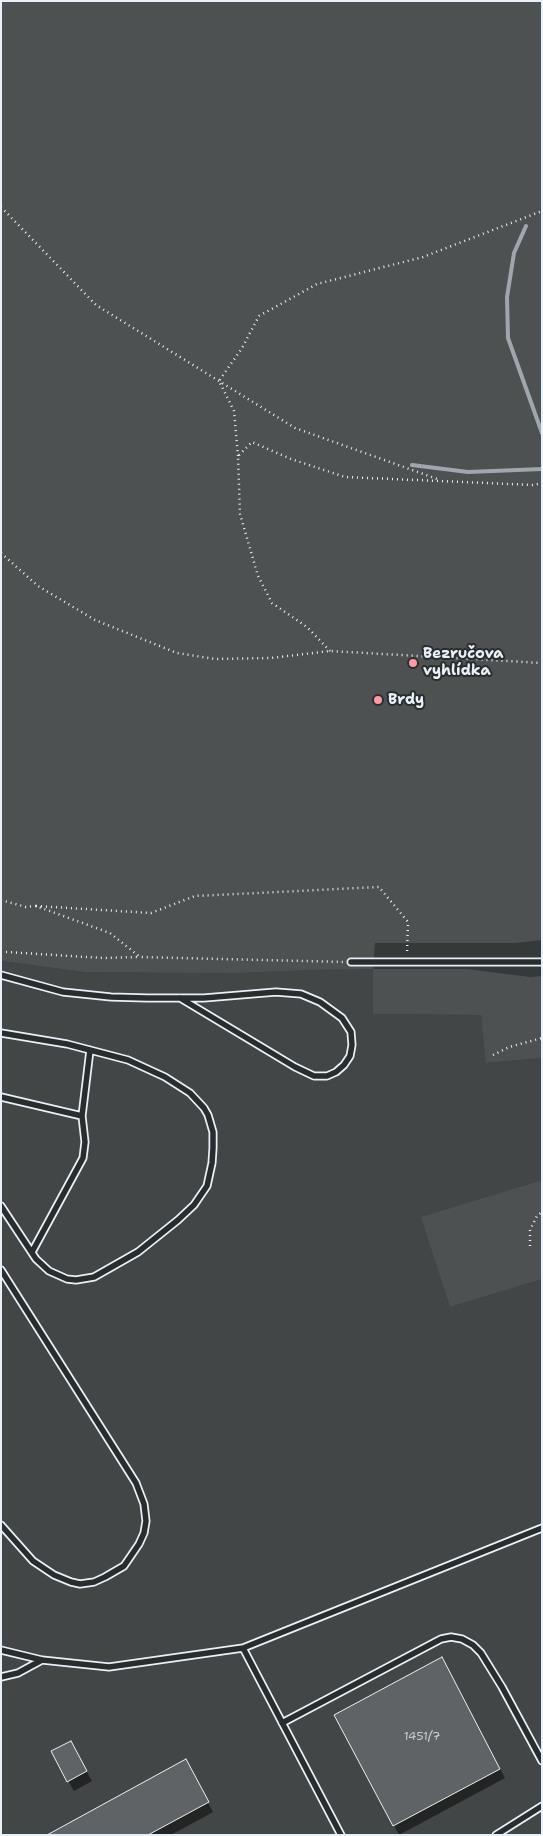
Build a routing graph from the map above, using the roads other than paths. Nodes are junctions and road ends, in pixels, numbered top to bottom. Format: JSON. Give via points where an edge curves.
{"nodes":[{"id":1,"x":350,"y":962,"type":"road end"},
{"id":2,"x":542,"y":962,"type":"edge"},
{"id":3,"x":1,"y":975,"type":"edge"},
{"id":4,"x":180,"y":998,"type":"junction"},
{"id":5,"x":1,"y":1033,"type":"edge"},
{"id":6,"x":90,"y":1050,"type":"junction"},
{"id":7,"x":1,"y":1097,"type":"edge"},
{"id":8,"x":82,"y":1116,"type":"junction"},
{"id":9,"x":1,"y":1206,"type":"edge"},
{"id":10,"x":32,"y":1252,"type":"junction"},
{"id":11,"x":1,"y":1270,"type":"edge"},
{"id":12,"x":1,"y":1525,"type":"edge"},
{"id":13,"x":542,"y":1528,"type":"edge"},
{"id":14,"x":243,"y":1648,"type":"junction"},
{"id":15,"x":1,"y":1650,"type":"edge"},
{"id":16,"x":42,"y":1660,"type":"junction"},
{"id":17,"x":1,"y":1677,"type":"edge"},
{"id":18,"x":282,"y":1723,"type":"junction"},
{"id":19,"x":542,"y":1761,"type":"edge"},
{"id":20,"x":542,"y":1806,"type":"edge"},
{"id":21,"x":340,"y":1835,"type":"edge"},
{"id":22,"x":496,"y":1835,"type":"edge"}],
"edges":[{"from":1,"to":2,"type":"lane"},
{"from":3,"to":4,"type":"lane","via":[[81,995]]},
{"from":4,"to":4,"type":"lane","via":[[276,992],[305,996],[339,1014],[351,1032],[350,1056],[336,1072],[314,1076]]},
{"from":5,"to":6,"type":"lane"},
{"from":6,"to":8,"type":"lane"},
{"from":6,"to":10,"type":"lane","via":[[142,1066],[178,1085],[198,1101],[208,1115],[212,1132],[210,1178],[200,1198],[178,1220],[138,1252],[94,1277],[76,1280],[55,1275]]},
{"from":7,"to":8,"type":"lane"},
{"from":8,"to":10,"type":"lane","via":[[86,1142],[83,1158]]},
{"from":9,"to":10,"type":"lane"},
{"from":11,"to":12,"type":"lane","via":[[136,1483],[146,1521],[139,1544],[124,1566],[94,1582],[80,1584],[54,1575],[39,1565]]},
{"from":13,"to":14,"type":"lane"},
{"from":14,"to":16,"type":"lane","via":[[109,1667]]},
{"from":14,"to":18,"type":"lane"},
{"from":15,"to":16,"type":"lane"},
{"from":16,"to":17,"type":"lane","via":[[18,1673]]},
{"from":18,"to":19,"type":"lane","via":[[441,1639],[451,1637],[462,1639],[481,1653]]},
{"from":18,"to":21,"type":"lane"},
{"from":20,"to":22,"type":"lane"}]}
